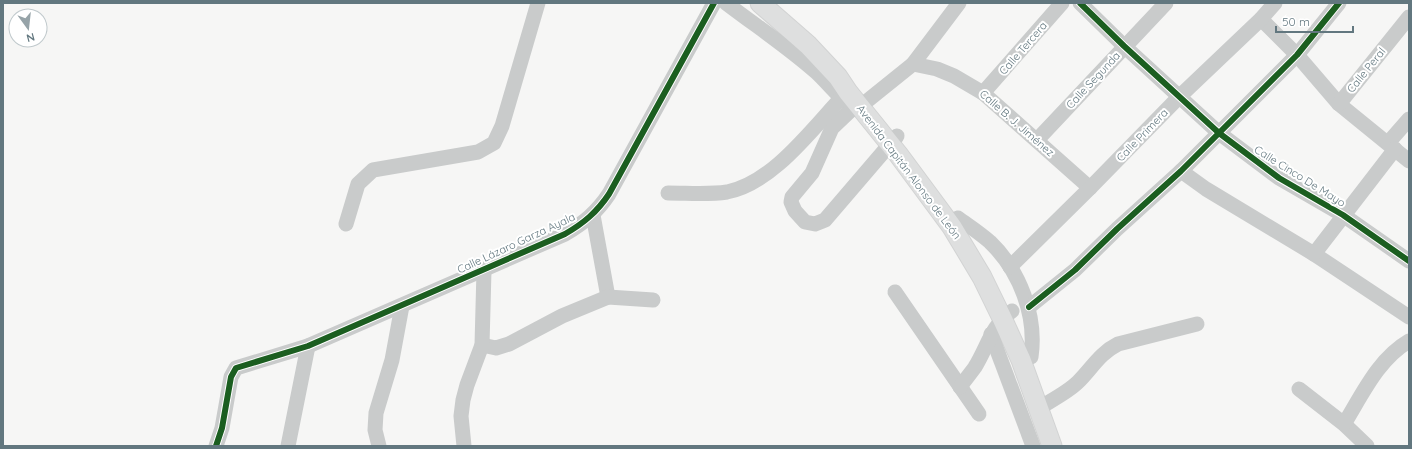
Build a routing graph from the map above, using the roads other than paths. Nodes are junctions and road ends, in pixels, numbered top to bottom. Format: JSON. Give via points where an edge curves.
{"nodes":[{"id":1,"x":538,"y":3,"type":"edge"},
{"id":2,"x":714,"y":3,"type":"edge"},
{"id":3,"x":726,"y":3,"type":"edge"},
{"id":4,"x":760,"y":3,"type":"edge"},
{"id":5,"x":959,"y":3,"type":"edge"},
{"id":6,"x":1062,"y":3,"type":"edge"},
{"id":7,"x":1080,"y":3,"type":"edge"},
{"id":8,"x":1166,"y":3,"type":"edge"},
{"id":9,"x":1275,"y":3,"type":"edge"},
{"id":10,"x":1339,"y":3,"type":"edge"},
{"id":11,"x":1409,"y":17,"type":"edge"},
{"id":12,"x":1261,"y":19,"type":"junction"},
{"id":13,"x":1124,"y":46,"type":"junction"},
{"id":14,"x":1297,"y":55,"type":"junction"},
{"id":15,"x":913,"y":64,"type":"junction"},
{"id":16,"x":983,"y":93,"type":"junction"},
{"id":17,"x":851,"y":96,"type":"junction"},
{"id":18,"x":1179,"y":97,"type":"junction"},
{"id":19,"x":1339,"y":104,"type":"junction"},
{"id":20,"x":1409,"y":118,"type":"edge"},
{"id":21,"x":1219,"y":133,"type":"junction"},
{"id":22,"x":893,"y":140,"type":"junction"},
{"id":23,"x":1037,"y":140,"type":"junction"},
{"id":24,"x":1392,"y":146,"type":"junction"},
{"id":25,"x":1409,"y":161,"type":"edge"},
{"id":26,"x":1181,"y":171,"type":"junction"},
{"id":27,"x":1090,"y":188,"type":"junction"},
{"id":28,"x":668,"y":193,"type":"dead end"},
{"id":29,"x":593,"y":215,"type":"junction"},
{"id":30,"x":1343,"y":215,"type":"junction"},
{"id":31,"x":958,"y":218,"type":"junction"},
{"id":32,"x":346,"y":224,"type":"dead end"},
{"id":33,"x":1314,"y":254,"type":"junction"},
{"id":34,"x":1409,"y":261,"type":"edge"},
{"id":35,"x":1010,"y":267,"type":"junction"},
{"id":36,"x":484,"y":270,"type":"junction"},
{"id":37,"x":895,"y":292,"type":"dead end"},
{"id":38,"x":608,"y":297,"type":"junction"},
{"id":39,"x":653,"y":300,"type":"dead end"},
{"id":40,"x":402,"y":306,"type":"junction"},
{"id":41,"x":1014,"y":312,"type":"junction"},
{"id":42,"x":1409,"y":317,"type":"edge"},
{"id":43,"x":1197,"y":324,"type":"dead end"},
{"id":44,"x":991,"y":334,"type":"junction"},
{"id":45,"x":1409,"y":342,"type":"edge"},
{"id":46,"x":482,"y":345,"type":"junction"},
{"id":47,"x":308,"y":346,"type":"junction"},
{"id":48,"x":960,"y":387,"type":"junction"},
{"id":49,"x":1299,"y":389,"type":"dead end"},
{"id":50,"x":1043,"y":405,"type":"junction"},
{"id":51,"x":979,"y":414,"type":"dead end"},
{"id":52,"x":1344,"y":424,"type":"junction"},
{"id":53,"x":216,"y":446,"type":"edge"},
{"id":54,"x":288,"y":446,"type":"edge"},
{"id":55,"x":379,"y":446,"type":"edge"},
{"id":56,"x":464,"y":446,"type":"edge"},
{"id":57,"x":1033,"y":446,"type":"edge"},
{"id":58,"x":1052,"y":446,"type":"edge"},
{"id":59,"x":1061,"y":446,"type":"edge"},
{"id":60,"x":1368,"y":446,"type":"edge"}],
"edges":[{"from":1,"to":32,"type":"street","via":[[502,126],[494,143],[478,152],[373,170],[358,184]]},
{"from":2,"to":29,"type":"street","name":"Calle Lázaro Garza Ayala","via":[[609,194]]},
{"from":3,"to":17,"type":"street","via":[[804,62],[828,85]]},
{"from":4,"to":17,"type":"main road","name":"Avenida Capitán Alonso de León","via":[[808,45]]},
{"from":5,"to":15,"type":"street"},
{"from":6,"to":16,"type":"street","name":"Calle Tercera"},
{"from":7,"to":13,"type":"street","name":"Calle Cinco De Mayo"},
{"from":8,"to":13,"type":"street","name":"Calle Segunda"},
{"from":9,"to":12,"type":"street","name":"Calle Primera"},
{"from":10,"to":14,"type":"street"},
{"from":11,"to":19,"type":"street","name":"Calle Peral"},
{"from":12,"to":14,"type":"street"},
{"from":12,"to":18,"type":"street","name":"Calle Primera"},
{"from":13,"to":18,"type":"street","name":"Calle Cinco De Mayo"},
{"from":13,"to":23,"type":"street","name":"Calle Segunda"},
{"from":14,"to":19,"type":"street"},
{"from":14,"to":21,"type":"street"},
{"from":15,"to":16,"type":"street","name":"Calle B. J. Jiménez","via":[[954,76]]},
{"from":15,"to":17,"type":"street"},
{"from":16,"to":23,"type":"street","name":"Calle B. J. Jiménez"},
{"from":17,"to":22,"type":"main road","name":"Avenida Capitán Alonso de León"},
{"from":17,"to":22,"type":"street","via":[[832,128],[812,173],[792,197],[791,202],[795,211],[805,222],[815,224],[825,220]]},
{"from":17,"to":28,"type":"street","via":[[783,160],[741,188],[712,194]]},
{"from":18,"to":21,"type":"street","name":"Calle Cinco De Mayo"},
{"from":18,"to":27,"type":"street","name":"Calle Primera"},
{"from":19,"to":24,"type":"street"},
{"from":20,"to":24,"type":"street"},
{"from":21,"to":26,"type":"street"},
{"from":21,"to":30,"type":"street","name":"Calle Cinco De Mayo","via":[[1279,178]]},
{"from":22,"to":31,"type":"main road","name":"Avenida Capitán Alonso de León","via":[[936,185]]},
{"from":22,"to":41,"type":"main road","name":"Avenida Capitán Alonso de León","via":[[952,227],[982,277]]},
{"from":23,"to":27,"type":"street","name":"Calle B. J. Jiménez"},
{"from":24,"to":25,"type":"street"},
{"from":24,"to":30,"type":"street"},
{"from":26,"to":33,"type":"street","via":[[1206,189]]},
{"from":26,"to":41,"type":"street","via":[[1075,270]]},
{"from":27,"to":35,"type":"street","name":"Calle Primera"},
{"from":29,"to":36,"type":"street","name":"Calle Lázaro Garza Ayala","via":[[565,234]]},
{"from":29,"to":38,"type":"street"},
{"from":30,"to":33,"type":"street"},
{"from":30,"to":34,"type":"street","name":"Calle Cinco De Mayo"},
{"from":31,"to":35,"type":"street","via":[[991,243]]},
{"from":31,"to":41,"type":"main road","name":"Avenida Capitán Alonso de León"},
{"from":33,"to":42,"type":"street"},
{"from":35,"to":41,"type":"street"},
{"from":36,"to":40,"type":"street","name":"Calle Lázaro Garza Ayala"},
{"from":36,"to":46,"type":"street"},
{"from":37,"to":48,"type":"street"},
{"from":38,"to":39,"type":"street"},
{"from":38,"to":46,"type":"street","via":[[562,316],[509,344],[496,348]]},
{"from":40,"to":47,"type":"street","name":"Calle Lázaro Garza Ayala"},
{"from":40,"to":55,"type":"street","via":[[392,360],[376,413],[375,430]]},
{"from":41,"to":44,"type":"street"},
{"from":41,"to":50,"type":"main road","name":"Avenida Capitán Alonso de León","via":[[1031,357]]},
{"from":41,"to":50,"type":"main road","name":"Avenida Capitán Alonso de León","via":[[1021,360]]},
{"from":43,"to":50,"type":"street","via":[[1110,348],[1078,382]]},
{"from":44,"to":48,"type":"street","via":[[975,366]]},
{"from":44,"to":57,"type":"street"},
{"from":45,"to":52,"type":"street","via":[[1394,352],[1378,370]]},
{"from":46,"to":56,"type":"street","via":[[463,400]]},
{"from":47,"to":53,"type":"street","name":"Calle Lázaro Garza Ayala","via":[[240,366],[233,372]]},
{"from":47,"to":54,"type":"street"},
{"from":48,"to":51,"type":"street"},
{"from":49,"to":52,"type":"street"},
{"from":50,"to":58,"type":"main road","name":"Avenida Capitán Alonso de León"},
{"from":50,"to":59,"type":"main road","name":"Avenida Capitán Alonso de León"},
{"from":52,"to":60,"type":"street"}]}
